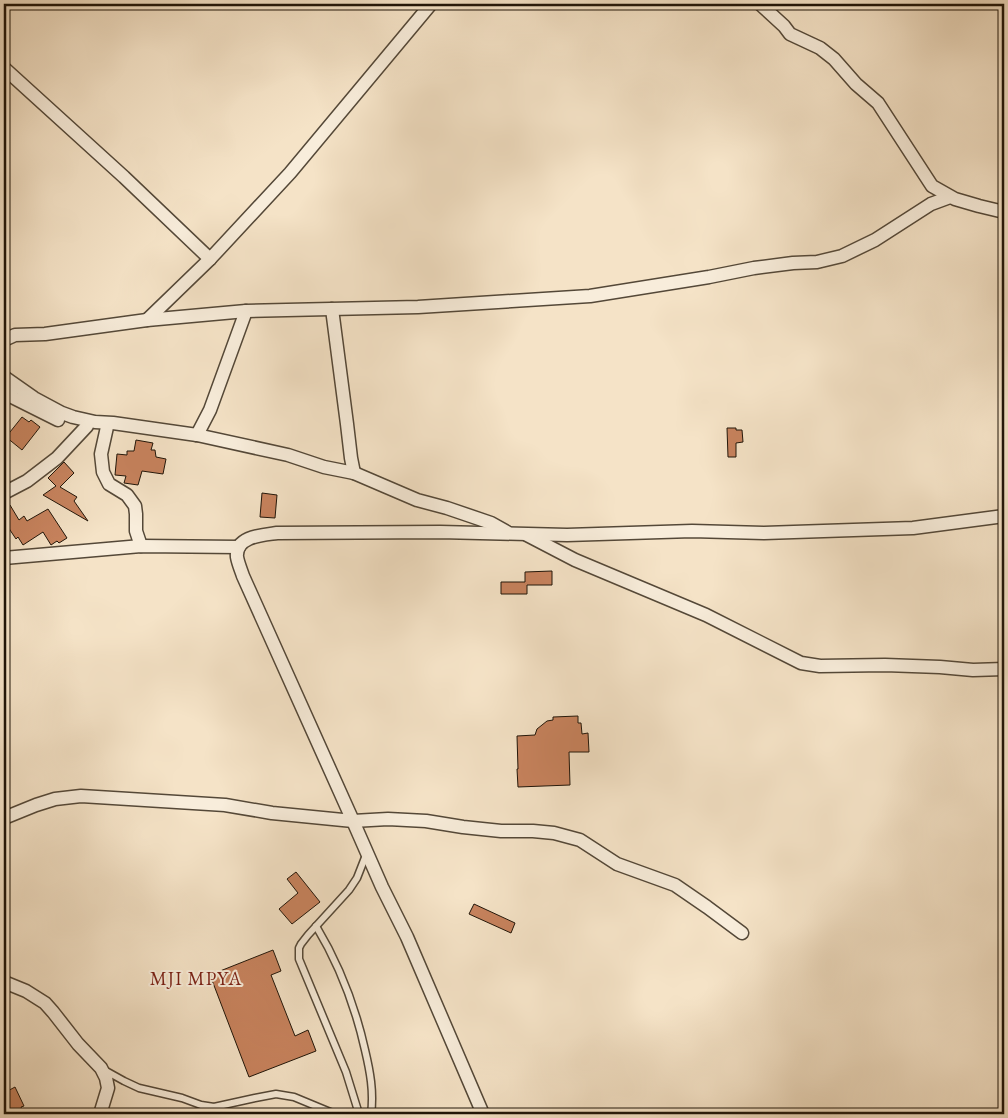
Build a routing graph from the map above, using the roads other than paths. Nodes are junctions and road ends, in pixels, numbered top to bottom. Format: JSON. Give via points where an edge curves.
{"nodes":[{"id":1,"x":431,"y":4,"type":"edge"},
{"id":2,"x":760,"y":4,"type":"edge"},
{"id":3,"x":4,"y":68,"type":"edge"},
{"id":4,"x":950,"y":197,"type":"junction"},
{"id":5,"x":1004,"y":212,"type":"edge"},
{"id":6,"x":210,"y":258,"type":"junction"},
{"id":7,"x":332,"y":309,"type":"junction"},
{"id":8,"x":246,"y":311,"type":"junction"},
{"id":9,"x":146,"y":320,"type":"junction"},
{"id":10,"x":4,"y":340,"type":"edge"},
{"id":11,"x":4,"y":377,"type":"edge"},
{"id":12,"x":4,"y":390,"type":"edge"},
{"id":13,"x":87,"y":426,"type":"junction"},
{"id":14,"x":132,"y":426,"type":"junction"},
{"id":15,"x":107,"y":427,"type":"junction"},
{"id":16,"x":197,"y":435,"type":"junction"},
{"id":17,"x":354,"y":474,"type":"junction"},
{"id":18,"x":4,"y":494,"type":"edge"},
{"id":19,"x":1004,"y":516,"type":"edge"},
{"id":20,"x":509,"y":534,"type":"junction"},
{"id":21,"x":525,"y":534,"type":"junction"},
{"id":22,"x":141,"y":546,"type":"junction"},
{"id":23,"x":239,"y":547,"type":"junction"},
{"id":24,"x":4,"y":558,"type":"edge"},
{"id":25,"x":1004,"y":669,"type":"edge"},
{"id":26,"x":4,"y":818,"type":"edge"},
{"id":27,"x":353,"y":821,"type":"junction"},
{"id":28,"x":366,"y":852,"type":"junction"},
{"id":29,"x":316,"y":926,"type":"junction"},
{"id":30,"x":742,"y":933,"type":"dead end"},
{"id":31,"x":4,"y":982,"type":"edge"},
{"id":32,"x":101,"y":1068,"type":"junction"},
{"id":33,"x":102,"y":1114,"type":"edge"},
{"id":34,"x":335,"y":1114,"type":"edge"},
{"id":35,"x":359,"y":1114,"type":"edge"},
{"id":36,"x":371,"y":1114,"type":"edge"},
{"id":37,"x":483,"y":1114,"type":"edge"}],
"edges":[{"from":1,"to":6,"type":"street","via":[[290,173]]},
{"from":2,"to":4,"type":"street","via":[[790,34],[820,48],[834,59],[856,84],[878,102],[932,186]]},
{"from":3,"to":6,"type":"street"},
{"from":4,"to":5,"type":"street"},
{"from":4,"to":7,"type":"street","via":[[931,204],[876,240],[842,256],[817,262],[754,268],[590,296]]},
{"from":6,"to":9,"type":"street"},
{"from":7,"to":8,"type":"street"},
{"from":7,"to":17,"type":"street"},
{"from":8,"to":9,"type":"street"},
{"from":8,"to":16,"type":"street","via":[[210,410]]},
{"from":9,"to":10,"type":"street","via":[[15,335]]},
{"from":11,"to":14,"type":"street","via":[[62,413],[95,422]]},
{"from":12,"to":13,"type":"street","via":[[62,422]]},
{"from":13,"to":15,"type":"street"},
{"from":13,"to":18,"type":"street","via":[[57,458]]},
{"from":14,"to":15,"type":"street"},
{"from":14,"to":16,"type":"street"},
{"from":15,"to":22,"type":"street","via":[[101,454],[103,472],[109,484],[127,495],[135,506],[136,531]]},
{"from":16,"to":17,"type":"street","via":[[288,455]]},
{"from":17,"to":20,"type":"street","via":[[417,500],[492,523]]},
{"from":19,"to":21,"type":"street","via":[[913,528],[764,533]]},
{"from":20,"to":21,"type":"street"},
{"from":20,"to":23,"type":"street","via":[[278,533],[254,536]]},
{"from":21,"to":25,"type":"street","via":[[575,560],[706,615],[801,662],[820,666]]},
{"from":22,"to":23,"type":"street"},
{"from":22,"to":24,"type":"street"},
{"from":23,"to":27,"type":"street","via":[[238,563],[243,576]]},
{"from":26,"to":27,"type":"street","via":[[55,799],[80,796],[225,805]]},
{"from":27,"to":28,"type":"street"},
{"from":27,"to":30,"type":"street","via":[[426,821],[501,831],[554,833],[580,840],[617,864],[675,885]]},
{"from":28,"to":29,"type":"lane","via":[[349,890]]},
{"from":28,"to":37,"type":"street","via":[[407,937]]},
{"from":29,"to":35,"type":"lane","via":[[299,948],[300,959],[346,1072]]},
{"from":29,"to":36,"type":"lane","via":[[331,949],[359,1020],[372,1084]]},
{"from":31,"to":32,"type":"street","via":[[45,1003]]},
{"from":32,"to":33,"type":"street","via":[[108,1088]]},
{"from":32,"to":34,"type":"lane","via":[[139,1088],[207,1107],[276,1094],[294,1097]]}]}
